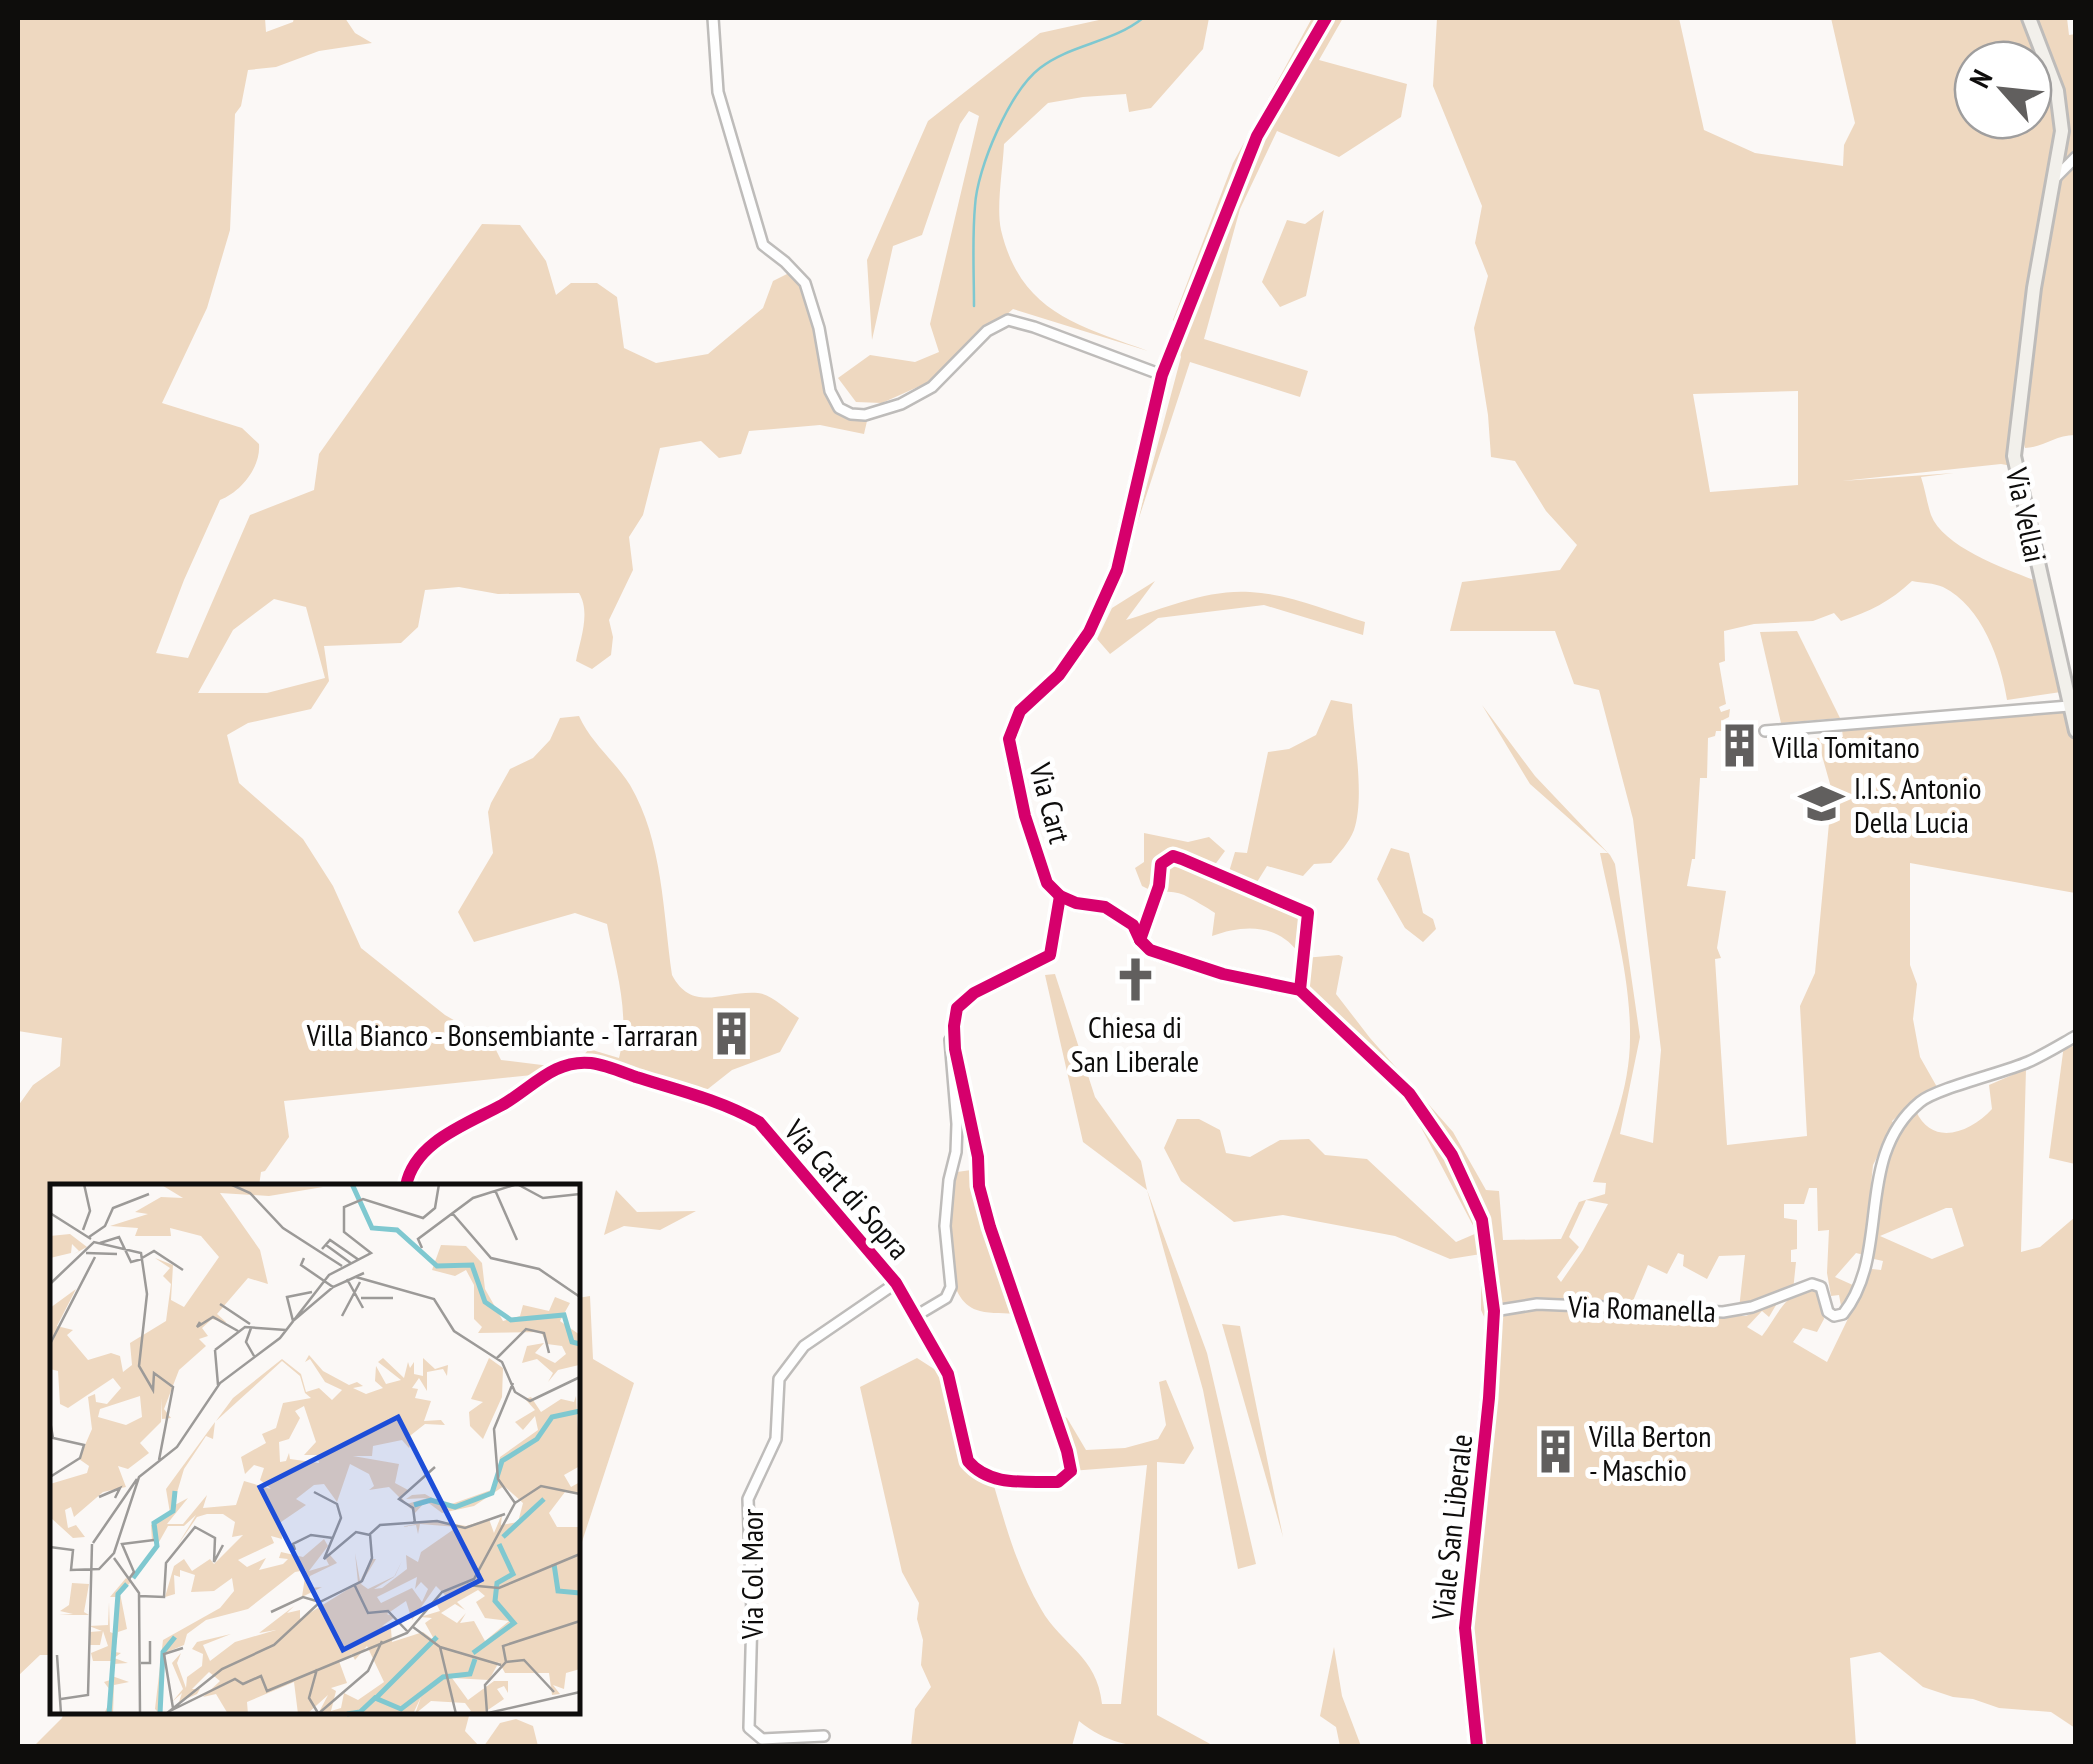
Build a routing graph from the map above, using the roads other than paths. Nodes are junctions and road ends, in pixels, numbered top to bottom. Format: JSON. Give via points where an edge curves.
{"nodes":[{"id":1,"x":713,"y":18,"type":"edge"},
{"id":2,"x":1326,"y":18,"type":"edge"},
{"id":3,"x":2028,"y":18,"type":"edge"},
{"id":4,"x":2076,"y":157,"type":"edge"},
{"id":5,"x":2055,"y":178,"type":"junction"},
{"id":6,"x":1162,"y":376,"type":"junction"},
{"id":7,"x":2069,"y":706,"type":"junction"},
{"id":8,"x":1765,"y":731,"type":"dead end"},
{"id":9,"x":2076,"y":732,"type":"edge"},
{"id":10,"x":1060,"y":896,"type":"junction"},
{"id":11,"x":957,"y":1008,"type":"junction"},
{"id":12,"x":2076,"y":1036,"type":"edge"},
{"id":13,"x":407,"y":1184,"type":"edge"},
{"id":14,"x":896,"y":1283,"type":"junction"},
{"id":15,"x":1494,"y":1311,"type":"junction"},
{"id":16,"x":914,"y":1316,"type":"junction"},
{"id":17,"x":824,"y":1736,"type":"dead end"},
{"id":18,"x":1477,"y":1746,"type":"edge"}],
"edges":[{"from":1,"to":6,"type":"street","via":[[718,92],[763,245],[806,283],[839,408],[864,416],[932,388],[987,331],[1008,320]]},
{"from":2,"to":6,"type":"street","name":"Via Cart","via":[[1257,136]]},
{"from":3,"to":5,"type":"street","name":"Via Vellai","via":[[2057,91],[2062,131]]},
{"from":4,"to":5,"type":"street"},
{"from":5,"to":7,"type":"street","name":"Via Vellai","via":[[2014,456]]},
{"from":6,"to":10,"type":"street","name":"Via Cart","via":[[1117,570],[1090,632],[1060,675],[1020,712],[1009,739],[1024,816],[1048,884]]},
{"from":7,"to":8,"type":"street"},
{"from":7,"to":9,"type":"street","name":"Via Vellai"},
{"from":10,"to":11,"type":"street","via":[[1050,955]]},
{"from":10,"to":15,"type":"street","via":[[1104,906],[1134,925],[1150,950],[1300,990],[1396,1080],[1452,1155],[1482,1220]]},
{"from":11,"to":16,"type":"street","via":[[949,1059],[956,1100],[946,1226],[951,1288],[943,1301]]},
{"from":11,"to":16,"type":"street","name":"Via Cart di Sopra","via":[[955,1049],[979,1186],[1071,1472],[1058,1482],[992,1479],[978,1472],[968,1461],[948,1374]]},
{"from":12,"to":15,"type":"street","name":"Via Romanella","via":[[2028,1062],[1921,1100],[1882,1160],[1866,1275],[1843,1314],[1828,1312],[1821,1287],[1812,1284],[1723,1312],[1537,1304]]},
{"from":13,"to":14,"type":"street","name":"Via Cart di Sopra","via":[[416,1161],[448,1133],[542,1075],[592,1063],[729,1105],[759,1122]]},
{"from":14,"to":16,"type":"street","name":"Via Cart di Sopra"},
{"from":14,"to":17,"type":"street","name":"Via Col Maor","via":[[804,1346],[778,1379],[776,1439],[748,1499],[749,1728],[762,1739]]},
{"from":15,"to":18,"type":"street","name":"Viale San Liberale","via":[[1464,1628]]}]}
